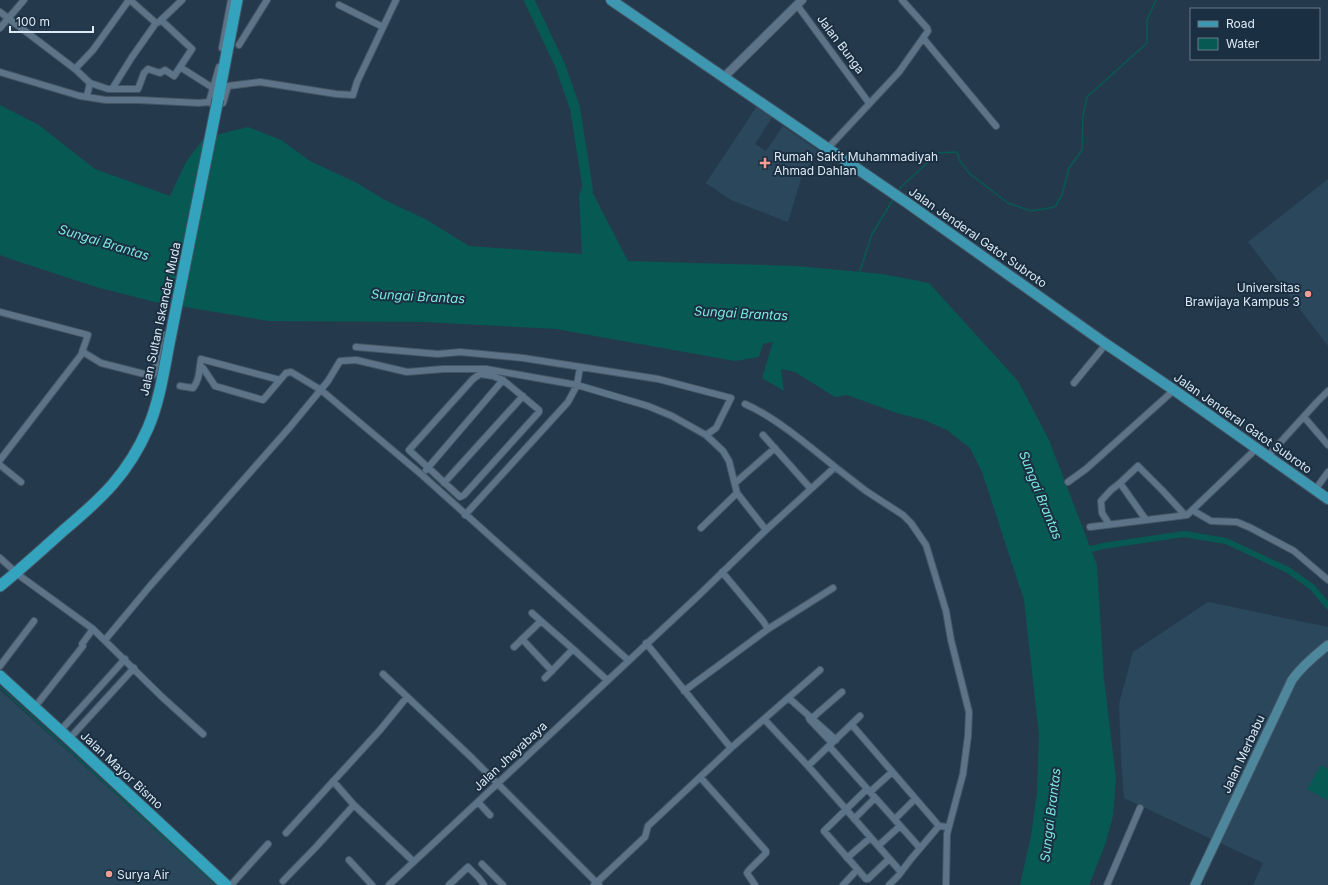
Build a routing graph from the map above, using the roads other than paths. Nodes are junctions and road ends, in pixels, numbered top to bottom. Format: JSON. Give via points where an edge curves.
{"nodes":[{"id":1,"x":24,"y":0,"type":"edge"},
{"id":2,"x":130,"y":0,"type":"edge"},
{"id":3,"x":182,"y":0,"type":"edge"},
{"id":4,"x":232,"y":0,"type":"edge"},
{"id":5,"x":267,"y":0,"type":"edge"},
{"id":6,"x":396,"y":0,"type":"edge"},
{"id":7,"x":902,"y":0,"type":"edge"},
{"id":8,"x":614,"y":1,"type":"edge"},
{"id":9,"x":797,"y":2,"type":"edge"},
{"id":10,"x":339,"y":5,"type":"dead end"},
{"id":11,"x":0,"y":12,"type":"edge"},
{"id":12,"x":7,"y":18,"type":"junction"},
{"id":13,"x":158,"y":23,"type":"junction"},
{"id":14,"x":383,"y":27,"type":"junction"},
{"id":15,"x":0,"y":28,"type":"edge"},
{"id":16,"x":923,"y":38,"type":"junction"},
{"id":17,"x":239,"y":45,"type":"dead end"},
{"id":18,"x":180,"y":67,"type":"junction"},
{"id":19,"x":75,"y":69,"type":"junction"},
{"id":20,"x":0,"y":72,"type":"edge"},
{"id":21,"x":724,"y":77,"type":"junction"},
{"id":22,"x":90,"y":83,"type":"junction"},
{"id":23,"x":214,"y":88,"type":"junction"},
{"id":24,"x":112,"y":89,"type":"junction"},
{"id":25,"x":87,"y":96,"type":"junction"},
{"id":26,"x":213,"y":100,"type":"junction"},
{"id":27,"x":869,"y":103,"type":"junction"},
{"id":28,"x":996,"y":126,"type":"dead end"},
{"id":29,"x":828,"y":148,"type":"junction"},
{"id":30,"x":0,"y":312,"type":"edge"},
{"id":31,"x":167,"y":337,"type":"junction"},
{"id":32,"x":1106,"y":344,"type":"junction"},
{"id":33,"x":356,"y":347,"type":"dead end"},
{"id":34,"x":82,"y":352,"type":"junction"},
{"id":35,"x":200,"y":366,"type":"junction"},
{"id":36,"x":580,"y":367,"type":"junction"},
{"id":37,"x":280,"y":380,"type":"junction"},
{"id":38,"x":503,"y":380,"type":"junction"},
{"id":39,"x":1074,"y":383,"type":"dead end"},
{"id":40,"x":577,"y":385,"type":"junction"},
{"id":41,"x":180,"y":386,"type":"dead end"},
{"id":42,"x":321,"y":390,"type":"junction"},
{"id":43,"x":1174,"y":390,"type":"junction"},
{"id":44,"x":1328,"y":392,"type":"edge"},
{"id":45,"x":523,"y":396,"type":"junction"},
{"id":46,"x":745,"y":404,"type":"dead end"},
{"id":47,"x":1304,"y":417,"type":"junction"},
{"id":48,"x":706,"y":435,"type":"junction"},
{"id":49,"x":763,"y":435,"type":"dead end"},
{"id":50,"x":1328,"y":445,"type":"edge"},
{"id":51,"x":775,"y":448,"type":"junction"},
{"id":52,"x":1257,"y":448,"type":"junction"},
{"id":53,"x":1268,"y":456,"type":"junction"},
{"id":54,"x":0,"y":460,"type":"edge"},
{"id":55,"x":0,"y":465,"type":"edge"},
{"id":56,"x":836,"y":467,"type":"junction"},
{"id":57,"x":428,"y":468,"type":"junction"},
{"id":58,"x":1328,"y":472,"type":"edge"},
{"id":59,"x":422,"y":475,"type":"junction"},
{"id":60,"x":21,"y":482,"type":"dead end"},
{"id":61,"x":1068,"y":482,"type":"dead end"},
{"id":62,"x":444,"y":483,"type":"junction"},
{"id":63,"x":735,"y":483,"type":"junction"},
{"id":64,"x":1120,"y":484,"type":"junction"},
{"id":65,"x":811,"y":489,"type":"junction"},
{"id":66,"x":1315,"y":490,"type":"junction"},
{"id":67,"x":737,"y":493,"type":"junction"},
{"id":68,"x":1328,"y":499,"type":"edge"},
{"id":69,"x":1192,"y":510,"type":"junction"},
{"id":70,"x":465,"y":514,"type":"junction"},
{"id":71,"x":1185,"y":515,"type":"junction"},
{"id":72,"x":1146,"y":520,"type":"junction"},
{"id":73,"x":1109,"y":524,"type":"junction"},
{"id":74,"x":1090,"y":526,"type":"dead end"},
{"id":75,"x":701,"y":528,"type":"dead end"},
{"id":76,"x":766,"y":530,"type":"junction"},
{"id":77,"x":0,"y":558,"type":"edge"},
{"id":78,"x":16,"y":572,"type":"junction"},
{"id":79,"x":722,"y":572,"type":"junction"},
{"id":80,"x":1328,"y":580,"type":"edge"},
{"id":81,"x":0,"y":586,"type":"edge"},
{"id":82,"x":833,"y":588,"type":"dead end"},
{"id":83,"x":532,"y":613,"type":"dead end"},
{"id":84,"x":34,"y":620,"type":"dead end"},
{"id":85,"x":541,"y":621,"type":"junction"},
{"id":86,"x":93,"y":629,"type":"junction"},
{"id":87,"x":768,"y":630,"type":"junction"},
{"id":88,"x":522,"y":639,"type":"junction"},
{"id":89,"x":105,"y":640,"type":"junction"},
{"id":90,"x":646,"y":643,"type":"junction"},
{"id":91,"x":1328,"y":645,"type":"edge"},
{"id":92,"x":514,"y":647,"type":"dead end"},
{"id":93,"x":573,"y":649,"type":"junction"},
{"id":94,"x":125,"y":659,"type":"junction"},
{"id":95,"x":628,"y":660,"type":"junction"},
{"id":96,"x":0,"y":666,"type":"edge"},
{"id":97,"x":134,"y":668,"type":"junction"},
{"id":98,"x":552,"y":671,"type":"junction"},
{"id":99,"x":821,"y":671,"type":"dead end"},
{"id":100,"x":383,"y":674,"type":"dead end"},
{"id":101,"x":0,"y":676,"type":"edge"},
{"id":102,"x":545,"y":678,"type":"dead end"},
{"id":103,"x":607,"y":680,"type":"junction"},
{"id":104,"x":684,"y":690,"type":"junction"},
{"id":105,"x":842,"y":692,"type":"dead end"},
{"id":106,"x":407,"y":697,"type":"junction"},
{"id":107,"x":790,"y":698,"type":"junction"},
{"id":108,"x":34,"y":708,"type":"junction"},
{"id":109,"x":860,"y":716,"type":"dead end"},
{"id":110,"x":810,"y":718,"type":"junction"},
{"id":111,"x":764,"y":719,"type":"junction"},
{"id":112,"x":852,"y":725,"type":"junction"},
{"id":113,"x":60,"y":731,"type":"junction"},
{"id":114,"x":203,"y":734,"type":"dead end"},
{"id":115,"x":69,"y":739,"type":"junction"},
{"id":116,"x":832,"y":743,"type":"junction"},
{"id":117,"x":731,"y":748,"type":"junction"},
{"id":118,"x":808,"y":766,"type":"junction"},
{"id":119,"x":892,"y":772,"type":"junction"},
{"id":120,"x":700,"y":777,"type":"junction"},
{"id":121,"x":333,"y":781,"type":"junction"},
{"id":122,"x":497,"y":783,"type":"junction"},
{"id":123,"x":868,"y":791,"type":"junction"},
{"id":124,"x":875,"y":798,"type":"junction"},
{"id":125,"x":915,"y":799,"type":"junction"},
{"id":126,"x":478,"y":802,"type":"junction"},
{"id":127,"x":354,"y":806,"type":"junction"},
{"id":128,"x":1140,"y":808,"type":"dead end"},
{"id":129,"x":846,"y":810,"type":"junction"},
{"id":130,"x":490,"y":815,"type":"dead end"},
{"id":131,"x":854,"y":819,"type":"junction"},
{"id":132,"x":895,"y":819,"type":"junction"},
{"id":133,"x":900,"y":826,"type":"junction"},
{"id":134,"x":939,"y":826,"type":"junction"},
{"id":135,"x":948,"y":827,"type":"junction"},
{"id":136,"x":286,"y":833,"type":"dead end"},
{"id":137,"x":870,"y":838,"type":"junction"},
{"id":138,"x":268,"y":844,"type":"dead end"},
{"id":139,"x":878,"y":846,"type":"junction"},
{"id":140,"x":920,"y":848,"type":"junction"},
{"id":141,"x":847,"y":858,"type":"junction"},
{"id":142,"x":889,"y":859,"type":"junction"},
{"id":143,"x":349,"y":860,"type":"dead end"},
{"id":144,"x":413,"y":861,"type":"junction"},
{"id":145,"x":482,"y":864,"type":"dead end"},
{"id":146,"x":857,"y":870,"type":"junction"},
{"id":147,"x":901,"y":872,"type":"junction"},
{"id":148,"x":283,"y":881,"type":"dead end"},
{"id":149,"x":393,"y":884,"type":"edge"},
{"id":150,"x":596,"y":884,"type":"edge"},
{"id":151,"x":226,"y":885,"type":"edge"},
{"id":152,"x":231,"y":885,"type":"edge"},
{"id":153,"x":372,"y":885,"type":"edge"},
{"id":154,"x":449,"y":885,"type":"edge"},
{"id":155,"x":484,"y":885,"type":"edge"},
{"id":156,"x":503,"y":885,"type":"edge"},
{"id":157,"x":755,"y":885,"type":"edge"},
{"id":158,"x":843,"y":885,"type":"edge"},
{"id":159,"x":889,"y":885,"type":"edge"},
{"id":160,"x":946,"y":885,"type":"edge"},
{"id":161,"x":1107,"y":885,"type":"edge"},
{"id":162,"x":1195,"y":885,"type":"edge"}],
"edges":[{"from":1,"to":12,"type":"street"},
{"from":2,"to":13,"type":"street"},
{"from":2,"to":19,"type":"street","via":[[93,50]]},
{"from":3,"to":13,"type":"street"},
{"from":4,"to":23,"type":"street"},
{"from":4,"to":26,"type":"highway","name":"Jalan Sultan Iskandar Muda"},
{"from":5,"to":17,"type":"street"},
{"from":6,"to":14,"type":"street"},
{"from":7,"to":16,"type":"street","via":[[928,29]]},
{"from":8,"to":21,"type":"main road","name":"Jalan Jenderal Gatot Subroto"},
{"from":9,"to":21,"type":"street"},
{"from":9,"to":27,"type":"street","name":"Jalan Bunga"},
{"from":10,"to":14,"type":"street"},
{"from":11,"to":12,"type":"street"},
{"from":12,"to":15,"type":"street"},
{"from":12,"to":19,"type":"street"},
{"from":13,"to":18,"type":"street","via":[[192,49]]},
{"from":13,"to":24,"type":"street"},
{"from":14,"to":26,"type":"street","via":[[356,82],[353,95],[260,82],[228,86],[221,104],[214,104]]},
{"from":16,"to":27,"type":"street","via":[[899,72]]},
{"from":16,"to":28,"type":"street"},
{"from":18,"to":23,"type":"street"},
{"from":18,"to":24,"type":"street","via":[[174,76],[165,70],[160,73],[148,69],[138,89]]},
{"from":19,"to":22,"type":"street"},
{"from":20,"to":25,"type":"street"},
{"from":21,"to":29,"type":"main road","name":"Jalan Jenderal Gatot Subroto"},
{"from":22,"to":24,"type":"street"},
{"from":22,"to":25,"type":"street"},
{"from":23,"to":26,"type":"street"},
{"from":25,"to":26,"type":"street","via":[[106,100],[199,103]]},
{"from":26,"to":31,"type":"highway","name":"Jalan Sultan Iskandar Muda","bridge":true},
{"from":27,"to":29,"type":"street"},
{"from":29,"to":32,"type":"main road","name":"Jalan Jenderal Gatot Subroto"},
{"from":30,"to":34,"type":"street","via":[[88,335]]},
{"from":31,"to":34,"type":"street","via":[[161,337],[152,376],[101,363]]},
{"from":31,"to":78,"type":"highway","name":"Jalan Sultan Iskandar Muda","via":[[158,397],[149,426],[132,461],[87,512]]},
{"from":32,"to":39,"type":"street"},
{"from":32,"to":43,"type":"main road","name":"Jalan Jenderal Gatot Subroto"},
{"from":33,"to":36,"type":"street","via":[[438,354],[460,352]]},
{"from":34,"to":54,"type":"street"},
{"from":35,"to":37,"type":"street","via":[[201,359]]},
{"from":35,"to":37,"type":"street","via":[[215,386],[263,400]]},
{"from":35,"to":41,"type":"street","via":[[193,388]]},
{"from":36,"to":40,"type":"street"},
{"from":36,"to":48,"type":"street","via":[[658,379],[731,398],[716,428]]},
{"from":37,"to":42,"type":"street","via":[[292,372]]},
{"from":38,"to":45,"type":"street"},
{"from":38,"to":57,"type":"street"},
{"from":38,"to":57,"type":"street","via":[[485,374],[477,375],[409,449],[409,452]]},
{"from":40,"to":42,"type":"street","via":[[486,369],[407,372],[346,360],[338,362]]},
{"from":40,"to":48,"type":"street","via":[[648,406]]},
{"from":40,"to":70,"type":"street","via":[[568,402]]},
{"from":42,"to":59,"type":"street"},
{"from":42,"to":89,"type":"street"},
{"from":43,"to":52,"type":"main road","name":"Jalan Jenderal Gatot Subroto"},
{"from":43,"to":61,"type":"street"},
{"from":44,"to":47,"type":"street"},
{"from":45,"to":62,"type":"street"},
{"from":45,"to":62,"type":"street","via":[[538,408],[539,412],[462,497]]},
{"from":46,"to":56,"type":"street","via":[[755,408]]},
{"from":47,"to":50,"type":"street"},
{"from":47,"to":53,"type":"street"},
{"from":48,"to":63,"type":"street","via":[[727,457]]},
{"from":49,"to":51,"type":"street"},
{"from":51,"to":63,"type":"street"},
{"from":51,"to":65,"type":"street"},
{"from":52,"to":53,"type":"main road","name":"Jalan Jenderal Gatot Subroto"},
{"from":52,"to":69,"type":"street"},
{"from":53,"to":66,"type":"main road","name":"Jalan Jenderal Gatot Subroto"},
{"from":55,"to":60,"type":"street"},
{"from":56,"to":65,"type":"street","name":"Jalan Jhayabaya"},
{"from":56,"to":135,"type":"street","via":[[866,491],[903,515],[926,545],[946,611],[969,712],[963,774]]},
{"from":57,"to":59,"type":"street"},
{"from":57,"to":62,"type":"street"},
{"from":58,"to":66,"type":"street"},
{"from":59,"to":70,"type":"street"},
{"from":63,"to":67,"type":"street"},
{"from":64,"to":71,"type":"street","via":[[1139,466]]},
{"from":64,"to":72,"type":"street"},
{"from":64,"to":73,"type":"street","via":[[1101,501],[1102,513]]},
{"from":65,"to":76,"type":"street","name":"Jalan Jhayabaya"},
{"from":66,"to":68,"type":"main road","name":"Jalan Jenderal Gatot Subroto"},
{"from":67,"to":75,"type":"street"},
{"from":67,"to":76,"type":"street"},
{"from":69,"to":71,"type":"street"},
{"from":69,"to":80,"type":"street","via":[[1211,521],[1237,522],[1251,528],[1294,551]]},
{"from":70,"to":95,"type":"street"},
{"from":71,"to":72,"type":"street"},
{"from":72,"to":73,"type":"street"},
{"from":73,"to":74,"type":"street"},
{"from":76,"to":79,"type":"street","name":"Jalan Jhayabaya"},
{"from":77,"to":78,"type":"street"},
{"from":78,"to":81,"type":"highway","name":"Jalan Sultan Iskandar Muda"},
{"from":78,"to":86,"type":"street"},
{"from":79,"to":87,"type":"street"},
{"from":79,"to":90,"type":"street","name":"Jalan Jhayabaya"},
{"from":82,"to":87,"type":"street"},
{"from":83,"to":85,"type":"street"},
{"from":84,"to":96,"type":"street"},
{"from":85,"to":88,"type":"street"},
{"from":85,"to":93,"type":"street"},
{"from":86,"to":89,"type":"street"},
{"from":86,"to":108,"type":"street","via":[[83,646]]},
{"from":87,"to":104,"type":"street"},
{"from":88,"to":92,"type":"street"},
{"from":88,"to":98,"type":"street"},
{"from":89,"to":94,"type":"street"},
{"from":90,"to":95,"type":"street","name":"Jalan Jhayabaya"},
{"from":90,"to":104,"type":"street"},
{"from":91,"to":162,"type":"main road","name":"Jalan Merbabu","via":[[1306,663],[1292,680]]},
{"from":93,"to":98,"type":"street"},
{"from":93,"to":103,"type":"street"},
{"from":94,"to":97,"type":"street"},
{"from":94,"to":113,"type":"street"},
{"from":95,"to":103,"type":"street","name":"Jalan Jhayabaya"},
{"from":97,"to":114,"type":"street"},
{"from":97,"to":115,"type":"street"},
{"from":98,"to":102,"type":"street"},
{"from":99,"to":107,"type":"street"},
{"from":100,"to":106,"type":"street"},
{"from":101,"to":108,"type":"highway","name":"Jalan Mayor Bismo"},
{"from":103,"to":122,"type":"street","name":"Jalan Jhayabaya"},
{"from":104,"to":117,"type":"street"},
{"from":105,"to":110,"type":"street"},
{"from":106,"to":121,"type":"street"},
{"from":106,"to":122,"type":"street"},
{"from":107,"to":110,"type":"street"},
{"from":107,"to":111,"type":"street"},
{"from":108,"to":113,"type":"highway","name":"Jalan Mayor Bismo"},
{"from":109,"to":112,"type":"street"},
{"from":110,"to":116,"type":"street"},
{"from":111,"to":117,"type":"street"},
{"from":111,"to":118,"type":"street"},
{"from":112,"to":116,"type":"street"},
{"from":112,"to":119,"type":"street"},
{"from":113,"to":115,"type":"highway","name":"Jalan Mayor Bismo"},
{"from":115,"to":151,"type":"highway","name":"Jalan Mayor Bismo"},
{"from":116,"to":118,"type":"street"},
{"from":116,"to":123,"type":"street"},
{"from":117,"to":120,"type":"street"},
{"from":118,"to":129,"type":"street"},
{"from":119,"to":123,"type":"street"},
{"from":119,"to":125,"type":"street"},
{"from":120,"to":150,"type":"street","via":[[647,827],[645,837]]},
{"from":120,"to":157,"type":"street","via":[[766,851],[747,874]]},
{"from":121,"to":127,"type":"street"},
{"from":121,"to":136,"type":"street"},
{"from":122,"to":126,"type":"street","name":"Jalan Jhayabaya"},
{"from":122,"to":150,"type":"street"},
{"from":123,"to":124,"type":"street"},
{"from":123,"to":129,"type":"street"},
{"from":124,"to":131,"type":"street"},
{"from":124,"to":132,"type":"street"},
{"from":125,"to":132,"type":"street"},
{"from":125,"to":134,"type":"street"},
{"from":126,"to":130,"type":"street"},
{"from":126,"to":144,"type":"street","name":"Jalan Jhayabaya"},
{"from":127,"to":144,"type":"street"},
{"from":127,"to":148,"type":"street"},
{"from":128,"to":161,"type":"street"},
{"from":129,"to":131,"type":"street"},
{"from":129,"to":141,"type":"street","via":[[824,831]]},
{"from":131,"to":137,"type":"street"},
{"from":132,"to":133,"type":"street"},
{"from":133,"to":139,"type":"street"},
{"from":133,"to":140,"type":"street"},
{"from":134,"to":135,"type":"street"},
{"from":134,"to":140,"type":"street"},
{"from":135,"to":160,"type":"street"},
{"from":137,"to":139,"type":"street"},
{"from":137,"to":141,"type":"street"},
{"from":138,"to":152,"type":"street"},
{"from":139,"to":142,"type":"street"},
{"from":140,"to":147,"type":"street"},
{"from":141,"to":146,"type":"street"},
{"from":142,"to":146,"type":"street","via":[[868,879]]},
{"from":142,"to":147,"type":"street"},
{"from":143,"to":153,"type":"street"},
{"from":144,"to":149,"type":"street","name":"Jalan Jhayabaya"},
{"from":145,"to":156,"type":"street"},
{"from":146,"to":158,"type":"street"},
{"from":147,"to":159,"type":"street"},
{"from":154,"to":155,"type":"street","via":[[468,868]]}]}
